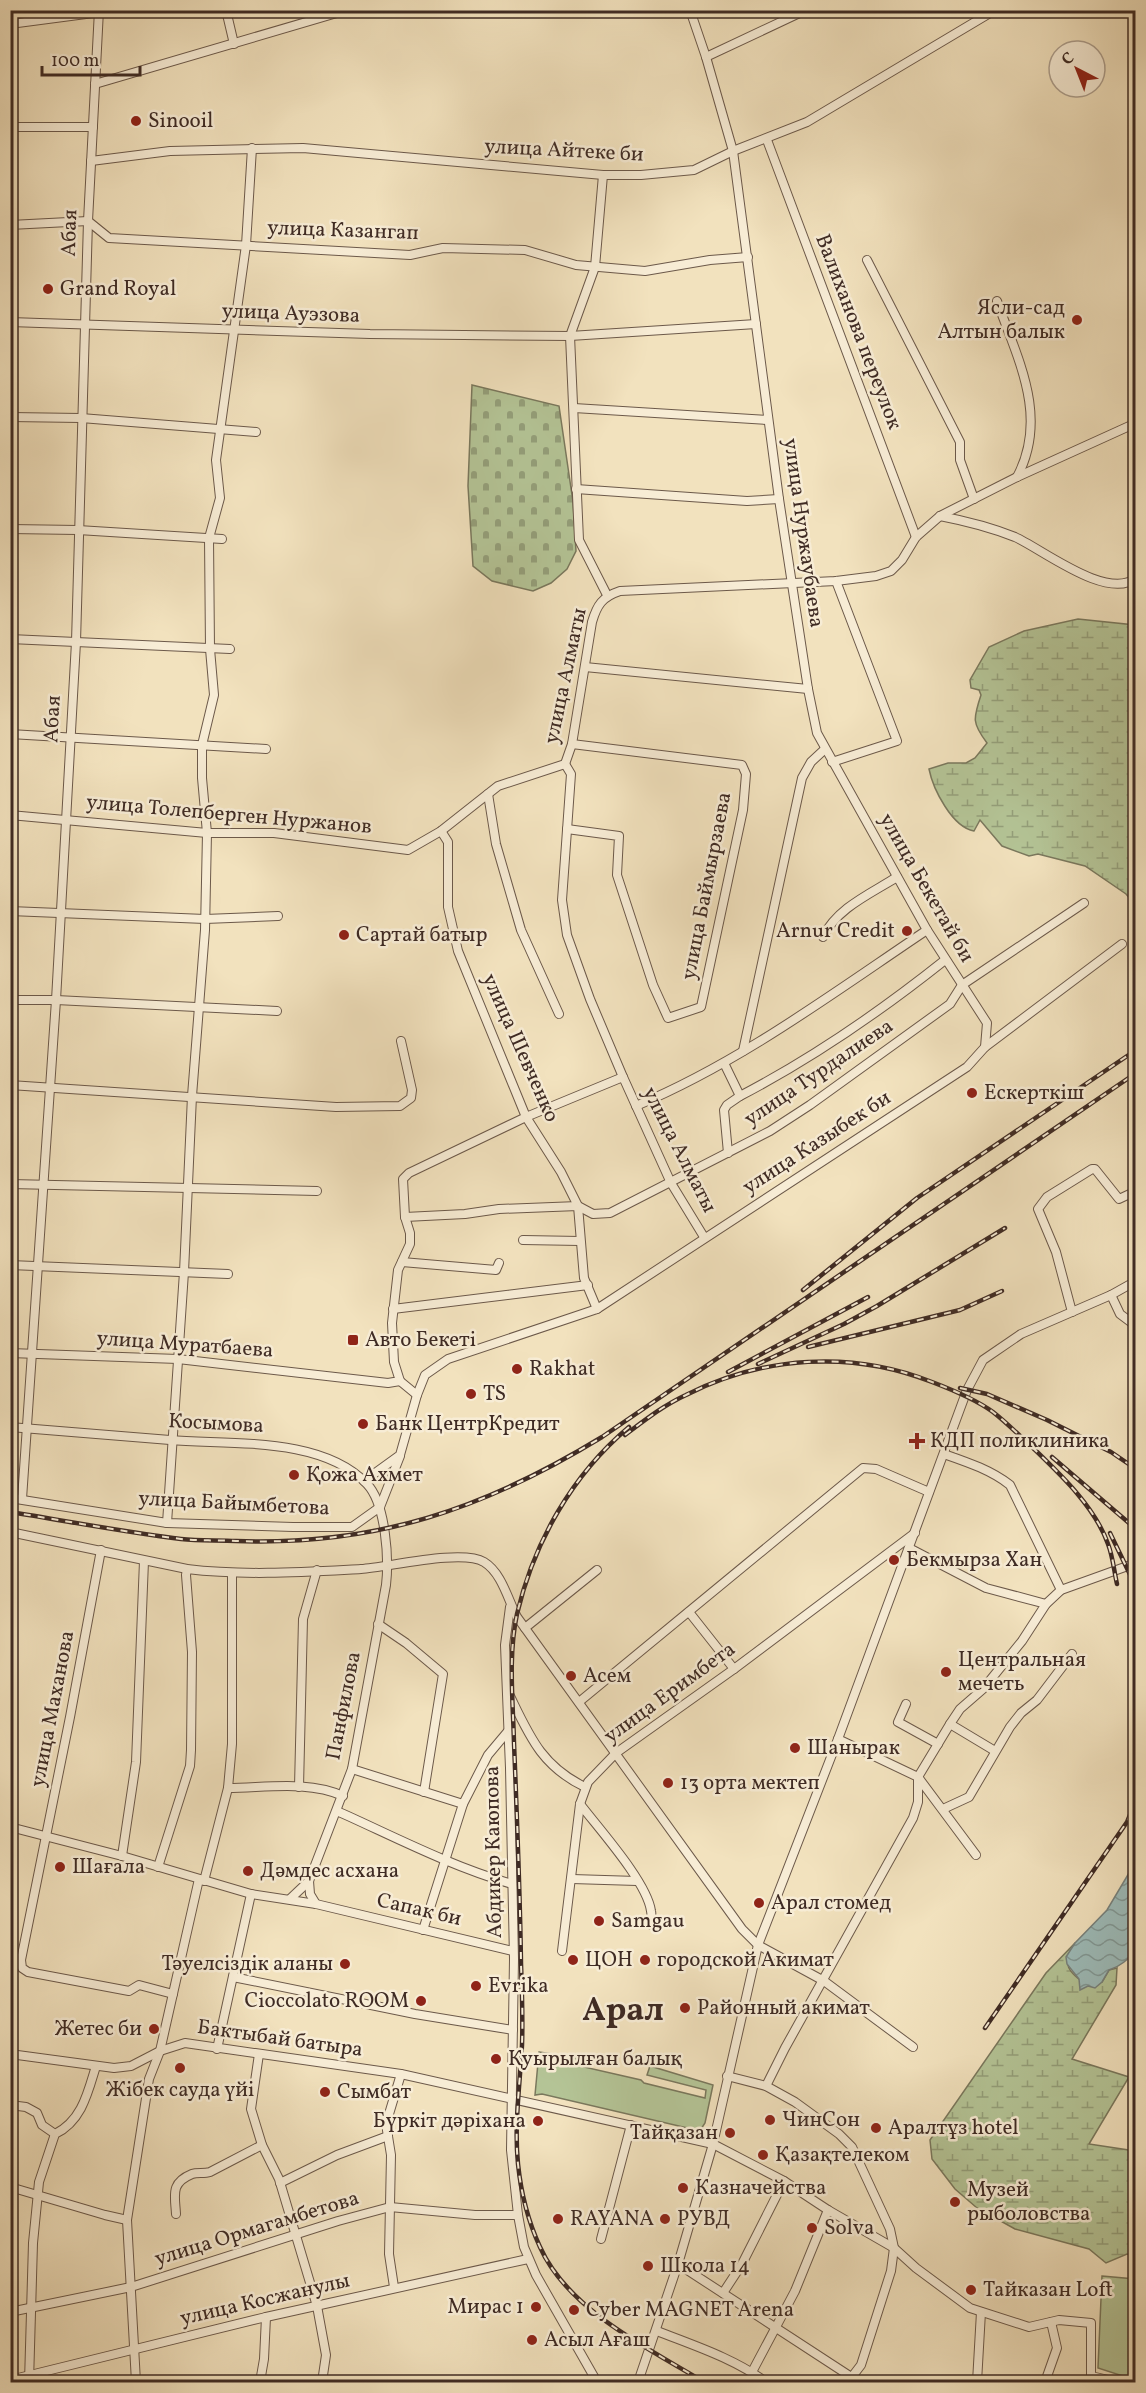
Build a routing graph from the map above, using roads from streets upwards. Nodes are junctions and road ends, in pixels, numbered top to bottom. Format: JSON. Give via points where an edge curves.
{"nodes":[{"id":1,"x":226,"y":10,"type":"edge"},
{"id":2,"x":347,"y":10,"type":"edge"},
{"id":3,"x":690,"y":10,"type":"edge"},
{"id":4,"x":806,"y":10,"type":"edge"},
{"id":5,"x":995,"y":10,"type":"edge"},
{"id":6,"x":100,"y":11,"type":"edge"},
{"id":7,"x":325,"y":14,"type":"edge"},
{"id":8,"x":10,"y":24,"type":"edge"},
{"id":9,"x":234,"y":44,"type":"junction"},
{"id":10,"x":706,"y":57,"type":"junction"},
{"id":11,"x":95,"y":84,"type":"junction"},
{"id":12,"x":10,"y":127,"type":"edge"},
{"id":13,"x":93,"y":127,"type":"junction"},
{"id":14,"x":767,"y":140,"type":"junction"},
{"id":15,"x":252,"y":148,"type":"junction"},
{"id":16,"x":733,"y":151,"type":"junction"},
{"id":17,"x":91,"y":161,"type":"junction"},
{"id":18,"x":603,"y":175,"type":"junction"},
{"id":19,"x":88,"y":221,"type":"junction"},
{"id":20,"x":10,"y":225,"type":"edge"},
{"id":21,"x":246,"y":245,"type":"junction"},
{"id":22,"x":748,"y":257,"type":"junction"},
{"id":23,"x":867,"y":260,"type":"dead end"},
{"id":24,"x":595,"y":267,"type":"junction"},
{"id":25,"x":997,"y":302,"type":"dead end"},
{"id":26,"x":10,"y":322,"type":"edge"},
{"id":27,"x":85,"y":324,"type":"junction"},
{"id":28,"x":756,"y":324,"type":"junction"},
{"id":29,"x":233,"y":330,"type":"junction"},
{"id":30,"x":570,"y":336,"type":"junction"},
{"id":31,"x":574,"y":408,"type":"junction"},
{"id":32,"x":10,"y":417,"type":"edge"},
{"id":33,"x":81,"y":418,"type":"junction"},
{"id":34,"x":768,"y":420,"type":"junction"},
{"id":35,"x":1136,"y":423,"type":"edge"},
{"id":36,"x":221,"y":429,"type":"junction"},
{"id":37,"x":256,"y":432,"type":"dead end"},
{"id":38,"x":1017,"y":477,"type":"junction"},
{"id":39,"x":576,"y":489,"type":"junction"},
{"id":40,"x":779,"y":499,"type":"junction"},
{"id":41,"x":974,"y":499,"type":"junction"},
{"id":42,"x":940,"y":516,"type":"junction"},
{"id":43,"x":10,"y":529,"type":"edge"},
{"id":44,"x":78,"y":530,"type":"junction"},
{"id":45,"x":916,"y":537,"type":"junction"},
{"id":46,"x":209,"y":538,"type":"junction"},
{"id":47,"x":222,"y":539,"type":"dead end"},
{"id":48,"x":1136,"y":578,"type":"edge"},
{"id":49,"x":836,"y":581,"type":"junction"},
{"id":50,"x":792,"y":583,"type":"junction"},
{"id":51,"x":607,"y":595,"type":"junction"},
{"id":52,"x":10,"y":639,"type":"edge"},
{"id":53,"x":76,"y":642,"type":"junction"},
{"id":54,"x":210,"y":649,"type":"junction"},
{"id":55,"x":230,"y":650,"type":"dead end"},
{"id":56,"x":585,"y":667,"type":"junction"},
{"id":57,"x":808,"y":689,"type":"junction"},
{"id":58,"x":10,"y":734,"type":"edge"},
{"id":59,"x":70,"y":737,"type":"junction"},
{"id":60,"x":573,"y":744,"type":"junction"},
{"id":61,"x":202,"y":746,"type":"junction"},
{"id":62,"x":266,"y":749,"type":"dead end"},
{"id":63,"x":825,"y":750,"type":"junction"},
{"id":64,"x":832,"y":762,"type":"junction"},
{"id":65,"x":565,"y":764,"type":"junction"},
{"id":66,"x":488,"y":794,"type":"junction"},
{"id":67,"x":10,"y":815,"type":"edge"},
{"id":68,"x":66,"y":819,"type":"junction"},
{"id":69,"x":567,"y":829,"type":"junction"},
{"id":70,"x":441,"y":831,"type":"junction"},
{"id":71,"x":207,"y":833,"type":"junction"},
{"id":72,"x":897,"y":878,"type":"junction"},
{"id":73,"x":1084,"y":903,"type":"dead end"},
{"id":74,"x":10,"y":910,"type":"edge"},
{"id":75,"x":61,"y":913,"type":"junction"},
{"id":76,"x":278,"y":916,"type":"dead end"},
{"id":77,"x":205,"y":919,"type":"junction"},
{"id":78,"x":927,"y":930,"type":"junction"},
{"id":79,"x":823,"y":937,"type":"dead end"},
{"id":80,"x":1122,"y":944,"type":"dead end"},
{"id":81,"x":945,"y":960,"type":"junction"},
{"id":82,"x":962,"y":985,"type":"junction"},
{"id":83,"x":10,"y":1000,"type":"edge"},
{"id":84,"x":56,"y":1000,"type":"junction"},
{"id":85,"x":198,"y":1007,"type":"junction"},
{"id":86,"x":277,"y":1011,"type":"dead end"},
{"id":87,"x":559,"y":1014,"type":"dead end"},
{"id":88,"x":401,"y":1041,"type":"dead end"},
{"id":89,"x":985,"y":1047,"type":"junction"},
{"id":90,"x":743,"y":1051,"type":"junction"},
{"id":91,"x":724,"y":1063,"type":"junction"},
{"id":92,"x":623,"y":1077,"type":"junction"},
{"id":93,"x":10,"y":1085,"type":"edge"},
{"id":94,"x":50,"y":1086,"type":"junction"},
{"id":95,"x":192,"y":1096,"type":"junction"},
{"id":96,"x":740,"y":1096,"type":"junction"},
{"id":97,"x":636,"y":1106,"type":"junction"},
{"id":98,"x":526,"y":1117,"type":"junction"},
{"id":99,"x":728,"y":1153,"type":"junction"},
{"id":100,"x":671,"y":1183,"type":"junction"},
{"id":101,"x":10,"y":1184,"type":"edge"},
{"id":102,"x":43,"y":1185,"type":"junction"},
{"id":103,"x":187,"y":1189,"type":"junction"},
{"id":104,"x":317,"y":1191,"type":"dead end"},
{"id":105,"x":1136,"y":1191,"type":"edge"},
{"id":106,"x":578,"y":1206,"type":"junction"},
{"id":107,"x":405,"y":1217,"type":"junction"},
{"id":108,"x":704,"y":1237,"type":"junction"},
{"id":109,"x":523,"y":1240,"type":"dead end"},
{"id":110,"x":580,"y":1241,"type":"junction"},
{"id":111,"x":402,"y":1263,"type":"junction"},
{"id":112,"x":499,"y":1263,"type":"dead end"},
{"id":113,"x":10,"y":1265,"type":"edge"},
{"id":114,"x":38,"y":1267,"type":"junction"},
{"id":115,"x":184,"y":1272,"type":"junction"},
{"id":116,"x":228,"y":1274,"type":"dead end"},
{"id":117,"x":1136,"y":1281,"type":"edge"},
{"id":118,"x":588,"y":1285,"type":"junction"},
{"id":119,"x":1111,"y":1295,"type":"junction"},
{"id":120,"x":393,"y":1309,"type":"junction"},
{"id":121,"x":597,"y":1309,"type":"junction"},
{"id":122,"x":1072,"y":1312,"type":"junction"},
{"id":123,"x":1136,"y":1326,"type":"edge"},
{"id":124,"x":10,"y":1353,"type":"edge"},
{"id":125,"x":32,"y":1354,"type":"junction"},
{"id":126,"x":178,"y":1359,"type":"junction"},
{"id":127,"x":400,"y":1381,"type":"junction"},
{"id":128,"x":417,"y":1395,"type":"junction"},
{"id":129,"x":10,"y":1427,"type":"edge"},
{"id":130,"x":27,"y":1428,"type":"junction"},
{"id":131,"x":173,"y":1440,"type":"junction"},
{"id":132,"x":944,"y":1454,"type":"junction"},
{"id":133,"x":400,"y":1455,"type":"junction"},
{"id":134,"x":364,"y":1481,"type":"junction"},
{"id":135,"x":929,"y":1492,"type":"junction"},
{"id":136,"x":10,"y":1498,"type":"edge"},
{"id":137,"x":22,"y":1499,"type":"junction"},
{"id":138,"x":380,"y":1508,"type":"junction"},
{"id":139,"x":167,"y":1523,"type":"junction"},
{"id":140,"x":10,"y":1532,"type":"edge"},
{"id":141,"x":915,"y":1533,"type":"junction"},
{"id":142,"x":909,"y":1548,"type":"junction"},
{"id":143,"x":101,"y":1550,"type":"junction"},
{"id":144,"x":144,"y":1561,"type":"junction"},
{"id":145,"x":1136,"y":1563,"type":"edge"},
{"id":146,"x":388,"y":1566,"type":"junction"},
{"id":147,"x":187,"y":1569,"type":"junction"},
{"id":148,"x":317,"y":1570,"type":"junction"},
{"id":149,"x":597,"y":1570,"type":"dead end"},
{"id":150,"x":232,"y":1573,"type":"junction"},
{"id":151,"x":1061,"y":1590,"type":"junction"},
{"id":152,"x":1046,"y":1604,"type":"junction"},
{"id":153,"x":511,"y":1606,"type":"junction"},
{"id":154,"x":689,"y":1612,"type":"junction"},
{"id":155,"x":378,"y":1624,"type":"junction"},
{"id":156,"x":525,"y":1628,"type":"junction"},
{"id":157,"x":1072,"y":1654,"type":"dead end"},
{"id":158,"x":734,"y":1669,"type":"junction"},
{"id":159,"x":507,"y":1690,"type":"junction"},
{"id":160,"x":579,"y":1702,"type":"junction"},
{"id":161,"x":906,"y":1704,"type":"dead end"},
{"id":162,"x":950,"y":1724,"type":"junction"},
{"id":163,"x":509,"y":1730,"type":"junction"},
{"id":164,"x":838,"y":1738,"type":"junction"},
{"id":165,"x":938,"y":1744,"type":"junction"},
{"id":166,"x":995,"y":1751,"type":"junction"},
{"id":167,"x":616,"y":1754,"type":"junction"},
{"id":168,"x":352,"y":1769,"type":"junction"},
{"id":169,"x":918,"y":1777,"type":"junction"},
{"id":170,"x":299,"y":1787,"type":"junction"},
{"id":171,"x":585,"y":1787,"type":"junction"},
{"id":172,"x":228,"y":1788,"type":"junction"},
{"id":173,"x":424,"y":1792,"type":"junction"},
{"id":174,"x":343,"y":1796,"type":"junction"},
{"id":175,"x":463,"y":1804,"type":"junction"},
{"id":176,"x":580,"y":1804,"type":"junction"},
{"id":177,"x":943,"y":1809,"type":"junction"},
{"id":178,"x":337,"y":1811,"type":"junction"},
{"id":179,"x":10,"y":1827,"type":"edge"},
{"id":180,"x":46,"y":1837,"type":"junction"},
{"id":181,"x":976,"y":1855,"type":"dead end"},
{"id":182,"x":122,"y":1856,"type":"junction"},
{"id":183,"x":445,"y":1862,"type":"junction"},
{"id":184,"x":158,"y":1867,"type":"junction"},
{"id":185,"x":572,"y":1879,"type":"junction"},
{"id":186,"x":201,"y":1880,"type":"junction"},
{"id":187,"x":309,"y":1881,"type":"junction"},
{"id":188,"x":638,"y":1881,"type":"junction"},
{"id":189,"x":512,"y":1884,"type":"junction"},
{"id":190,"x":251,"y":1894,"type":"junction"},
{"id":191,"x":290,"y":1899,"type":"junction"},
{"id":192,"x":316,"y":1904,"type":"junction"},
{"id":193,"x":651,"y":1925,"type":"dead end"},
{"id":194,"x":423,"y":1930,"type":"junction"},
{"id":195,"x":758,"y":1945,"type":"junction"},
{"id":196,"x":513,"y":1951,"type":"junction"},
{"id":197,"x":562,"y":1951,"type":"dead end"},
{"id":198,"x":233,"y":1977,"type":"junction"},
{"id":199,"x":824,"y":1981,"type":"junction"},
{"id":200,"x":173,"y":1994,"type":"junction"},
{"id":201,"x":513,"y":2030,"type":"junction"},
{"id":202,"x":913,"y":2047,"type":"dead end"},
{"id":203,"x":218,"y":2049,"type":"junction"},
{"id":204,"x":160,"y":2051,"type":"junction"},
{"id":205,"x":10,"y":2054,"type":"edge"},
{"id":206,"x":259,"y":2054,"type":"junction"},
{"id":207,"x":96,"y":2066,"type":"junction"},
{"id":208,"x":401,"y":2074,"type":"junction"},
{"id":209,"x":727,"y":2076,"type":"junction"},
{"id":210,"x":766,"y":2086,"type":"junction"},
{"id":211,"x":512,"y":2098,"type":"junction"},
{"id":212,"x":10,"y":2105,"type":"edge"},
{"id":213,"x":631,"y":2125,"type":"junction"},
{"id":214,"x":56,"y":2134,"type":"junction"},
{"id":215,"x":388,"y":2136,"type":"junction"},
{"id":216,"x":713,"y":2144,"type":"junction"},
{"id":217,"x":262,"y":2145,"type":"junction"},
{"id":218,"x":784,"y":2181,"type":"junction"},
{"id":219,"x":280,"y":2183,"type":"junction"},
{"id":220,"x":10,"y":2187,"type":"edge"},
{"id":221,"x":38,"y":2195,"type":"junction"},
{"id":222,"x":390,"y":2207,"type":"junction"},
{"id":223,"x":828,"y":2210,"type":"junction"},
{"id":224,"x":176,"y":2214,"type":"dead end"},
{"id":225,"x":518,"y":2215,"type":"junction"},
{"id":226,"x":127,"y":2220,"type":"junction"},
{"id":227,"x":296,"y":2235,"type":"junction"},
{"id":228,"x":601,"y":2239,"type":"dead end"},
{"id":229,"x":894,"y":2248,"type":"junction"},
{"id":230,"x":528,"y":2259,"type":"junction"},
{"id":231,"x":678,"y":2264,"type":"junction"},
{"id":232,"x":131,"y":2287,"type":"junction"},
{"id":233,"x":394,"y":2287,"type":"junction"},
{"id":234,"x":723,"y":2293,"type":"junction"},
{"id":235,"x":317,"y":2306,"type":"junction"},
{"id":236,"x":32,"y":2309,"type":"junction"},
{"id":237,"x":10,"y":2312,"type":"edge"},
{"id":238,"x":981,"y":2312,"type":"junction"},
{"id":239,"x":266,"y":2316,"type":"junction"},
{"id":240,"x":1051,"y":2322,"type":"junction"},
{"id":241,"x":777,"y":2329,"type":"junction"},
{"id":242,"x":657,"y":2331,"type":"junction"},
{"id":243,"x":134,"y":2350,"type":"junction"},
{"id":244,"x":752,"y":2372,"type":"junction"},
{"id":245,"x":10,"y":2380,"type":"edge"},
{"id":246,"x":29,"y":2380,"type":"edge"},
{"id":247,"x":850,"y":2380,"type":"edge"},
{"id":248,"x":136,"y":2382,"type":"edge"},
{"id":249,"x":260,"y":2382,"type":"edge"},
{"id":250,"x":322,"y":2382,"type":"edge"},
{"id":251,"x":597,"y":2382,"type":"edge"},
{"id":252,"x":638,"y":2382,"type":"edge"},
{"id":253,"x":766,"y":2382,"type":"edge"},
{"id":254,"x":859,"y":2382,"type":"edge"},
{"id":255,"x":977,"y":2382,"type":"edge"},
{"id":256,"x":1046,"y":2382,"type":"edge"},
{"id":257,"x":1117,"y":2382,"type":"edge"}],
"edges":[{"from":1,"to":9,"type":"street"},
{"from":2,"to":7,"type":"street"},
{"from":3,"to":10,"type":"street","name":"улица Нуржаубаева"},
{"from":4,"to":10,"type":"street"},
{"from":5,"to":14,"type":"street","name":"улица Айтеке би","via":[[807,122]]},
{"from":6,"to":8,"type":"street"},
{"from":6,"to":11,"type":"street","name":"Абая"},
{"from":7,"to":9,"type":"street"},
{"from":9,"to":11,"type":"street"},
{"from":10,"to":16,"type":"street","name":"улица Нуржаубаева"},
{"from":11,"to":13,"type":"street","name":"Абая"},
{"from":12,"to":13,"type":"street"},
{"from":13,"to":17,"type":"street","name":"Абая"},
{"from":14,"to":16,"type":"street","name":"улица Айтеке би"},
{"from":14,"to":45,"type":"street","name":"Валиханова переулок"},
{"from":15,"to":17,"type":"street","name":"улица Айтеке би","via":[[170,151]]},
{"from":15,"to":18,"type":"street","name":"улица Айтеке би","via":[[303,148]]},
{"from":15,"to":21,"type":"street"},
{"from":16,"to":18,"type":"street","name":"улица Айтеке би","via":[[694,170]]},
{"from":16,"to":22,"type":"street","name":"улица Нуржаубаева"},
{"from":17,"to":19,"type":"street","name":"Абая"},
{"from":18,"to":24,"type":"street","name":"улица Алматы"},
{"from":19,"to":20,"type":"street"},
{"from":19,"to":21,"type":"street","name":"улица Казангап","via":[[109,238]]},
{"from":19,"to":27,"type":"street","name":"Абая"},
{"from":21,"to":24,"type":"street","name":"улица Казангап","via":[[410,255],[443,249],[525,250]]},
{"from":21,"to":29,"type":"street"},
{"from":22,"to":24,"type":"street","name":"улица Казангап","via":[[645,271]]},
{"from":22,"to":28,"type":"street","name":"улица Нуржаубаева"},
{"from":23,"to":41,"type":"street","via":[[960,442],[960,460]]},
{"from":24,"to":30,"type":"street","name":"улица Алматы"},
{"from":25,"to":38,"type":"street","via":[[1028,390],[1031,413],[1027,458]]},
{"from":26,"to":27,"type":"street","name":"улица Ауэзова"},
{"from":27,"to":29,"type":"street","name":"улица Ауэзова"},
{"from":27,"to":33,"type":"street","name":"Абая"},
{"from":28,"to":30,"type":"street","name":"улица Ауэзова"},
{"from":28,"to":34,"type":"street","name":"улица Нуржаубаева"},
{"from":29,"to":30,"type":"street","name":"улица Ауэзова"},
{"from":29,"to":36,"type":"street"},
{"from":30,"to":31,"type":"street","name":"улица Алматы"},
{"from":31,"to":34,"type":"street"},
{"from":31,"to":39,"type":"street","name":"улица Алматы"},
{"from":32,"to":33,"type":"street"},
{"from":33,"to":36,"type":"street"},
{"from":33,"to":44,"type":"street","name":"Абая"},
{"from":34,"to":40,"type":"street","name":"улица Нуржаубаева"},
{"from":35,"to":38,"type":"street"},
{"from":36,"to":37,"type":"street"},
{"from":36,"to":46,"type":"street","via":[[216,460],[220,498]]},
{"from":38,"to":41,"type":"street"},
{"from":39,"to":40,"type":"street","via":[[747,501]]},
{"from":39,"to":51,"type":"street","name":"улица Алматы","via":[[579,540]]},
{"from":40,"to":50,"type":"street","name":"улица Нуржаубаева"},
{"from":41,"to":42,"type":"street"},
{"from":42,"to":45,"type":"street"},
{"from":42,"to":48,"type":"street","via":[[973,522],[1017,538],[1062,565],[1099,580],[1119,584]]},
{"from":43,"to":44,"type":"street"},
{"from":44,"to":46,"type":"street"},
{"from":44,"to":53,"type":"street","name":"Абая"},
{"from":45,"to":49,"type":"street","via":[[891,571]]},
{"from":46,"to":47,"type":"street"},
{"from":46,"to":54,"type":"street"},
{"from":49,"to":50,"type":"street"},
{"from":49,"to":64,"type":"street","via":[[897,741]]},
{"from":50,"to":51,"type":"street","via":[[620,591]]},
{"from":50,"to":57,"type":"street","name":"улица Нуржаубаева"},
{"from":51,"to":56,"type":"street","name":"улица Алматы","via":[[597,605]]},
{"from":52,"to":53,"type":"street"},
{"from":53,"to":54,"type":"street"},
{"from":53,"to":59,"type":"street","name":"Абая"},
{"from":54,"to":55,"type":"street"},
{"from":54,"to":61,"type":"street","via":[[214,695]]},
{"from":56,"to":57,"type":"street"},
{"from":56,"to":60,"type":"street","name":"улица Алматы"},
{"from":57,"to":63,"type":"street","name":"улица Нуржаубаева","via":[[817,733]]},
{"from":58,"to":59,"type":"street"},
{"from":59,"to":61,"type":"street"},
{"from":59,"to":68,"type":"street","name":"Абая"},
{"from":60,"to":65,"type":"street","name":"улица Алматы"},
{"from":60,"to":69,"type":"street","name":"улица Баймырзаева","via":[[742,765],[746,774],[743,810],[702,1007],[668,1018],[616,875],[619,836]]},
{"from":61,"to":62,"type":"street"},
{"from":61,"to":71,"type":"street"},
{"from":63,"to":64,"type":"street","name":"улица Бекетай би"},
{"from":63,"to":90,"type":"street","via":[[811,762],[802,778]]},
{"from":64,"to":72,"type":"street","name":"улица Бекетай би"},
{"from":65,"to":66,"type":"street","name":"улица Толепберген Нуржанов","via":[[498,786]]},
{"from":65,"to":69,"type":"street","name":"улица Алматы","via":[[571,774]]},
{"from":66,"to":70,"type":"street","name":"улица Толепберген Нуржанов"},
{"from":66,"to":87,"type":"street","via":[[496,844],[521,930]]},
{"from":67,"to":68,"type":"street","name":"улица Толепберген Нуржанов"},
{"from":68,"to":71,"type":"street","name":"улица Толепберген Нуржанов"},
{"from":68,"to":75,"type":"street","name":"Абая"},
{"from":69,"to":92,"type":"street","name":"улица Алматы","via":[[562,900],[567,935]]},
{"from":70,"to":71,"type":"street","name":"улица Толепберген Нуржанов","via":[[408,850],[274,833]]},
{"from":70,"to":98,"type":"street","name":"улица Шевченко","via":[[448,842],[448,907],[454,936]]},
{"from":71,"to":77,"type":"street"},
{"from":72,"to":78,"type":"street","name":"улица Бекетай би"},
{"from":72,"to":79,"type":"street","via":[[845,910],[830,923]]},
{"from":73,"to":82,"type":"street","name":"улица Турдалиева"},
{"from":74,"to":75,"type":"street"},
{"from":75,"to":77,"type":"street"},
{"from":75,"to":84,"type":"street","name":"Абая"},
{"from":76,"to":77,"type":"street"},
{"from":77,"to":85,"type":"street"},
{"from":78,"to":81,"type":"street","name":"улица Бекетай би"},
{"from":78,"to":90,"type":"street"},
{"from":80,"to":89,"type":"street","name":"улица Казыбек би"},
{"from":81,"to":82,"type":"street","name":"улица Бекетай би"},
{"from":81,"to":96,"type":"street","via":[[853,1029]]},
{"from":82,"to":89,"type":"street","name":"улица Бекетай би","via":[[987,1023]]},
{"from":82,"to":99,"type":"street","name":"улица Турдалиева","via":[[950,1004],[810,1105]]},
{"from":83,"to":84,"type":"street"},
{"from":84,"to":85,"type":"street"},
{"from":84,"to":94,"type":"street","name":"Абая"},
{"from":85,"to":86,"type":"street"},
{"from":85,"to":95,"type":"street"},
{"from":88,"to":95,"type":"street","via":[[412,1090],[411,1098],[403,1104],[336,1107]]},
{"from":89,"to":108,"type":"street","name":"улица Казыбек би","via":[[968,1067]]},
{"from":90,"to":91,"type":"street"},
{"from":91,"to":96,"type":"street"},
{"from":91,"to":97,"type":"street"},
{"from":92,"to":97,"type":"street","name":"улица Алматы"},
{"from":92,"to":98,"type":"street"},
{"from":93,"to":94,"type":"street"},
{"from":94,"to":95,"type":"street"},
{"from":94,"to":102,"type":"street","name":"Абая"},
{"from":95,"to":103,"type":"street"},
{"from":96,"to":99,"type":"street","via":[[724,1110]]},
{"from":97,"to":100,"type":"street","name":"улица Алматы"},
{"from":98,"to":106,"type":"street","name":"улица Шевченко"},
{"from":98,"to":107,"type":"street","via":[[409,1173],[403,1179]]},
{"from":99,"to":100,"type":"street","name":"улица Турдалиева"},
{"from":100,"to":106,"type":"street","name":"улица Турдалиева","via":[[610,1213],[593,1214]]},
{"from":100,"to":108,"type":"street","name":"улица Алматы"},
{"from":101,"to":102,"type":"street"},
{"from":102,"to":103,"type":"street"},
{"from":102,"to":114,"type":"street","name":"Абая"},
{"from":103,"to":104,"type":"street"},
{"from":103,"to":115,"type":"street"},
{"from":105,"to":122,"type":"street","via":[[1119,1199],[1092,1169],[1047,1197],[1038,1209],[1056,1252]]},
{"from":106,"to":107,"type":"street","name":"улица Турдалиева"},
{"from":106,"to":110,"type":"street","name":"улица Шевченко"},
{"from":107,"to":111,"type":"street","via":[[410,1244]]},
{"from":108,"to":121,"type":"street","name":"улица Казыбек би"},
{"from":109,"to":110,"type":"street"},
{"from":110,"to":118,"type":"street","name":"улица Шевченко"},
{"from":111,"to":112,"type":"street","via":[[496,1270]]},
{"from":111,"to":120,"type":"street"},
{"from":113,"to":114,"type":"street"},
{"from":114,"to":115,"type":"street"},
{"from":114,"to":125,"type":"street","name":"Абая"},
{"from":115,"to":116,"type":"street"},
{"from":115,"to":126,"type":"street"},
{"from":117,"to":119,"type":"street"},
{"from":118,"to":120,"type":"street"},
{"from":118,"to":121,"type":"street","name":"улица Шевченко"},
{"from":119,"to":122,"type":"street"},
{"from":119,"to":123,"type":"street","via":[[1120,1314]]},
{"from":120,"to":127,"type":"street","via":[[393,1353]]},
{"from":121,"to":128,"type":"street","name":"улица Казыбек би","via":[[448,1359],[424,1375]]},
{"from":122,"to":132,"type":"street","via":[[1021,1334],[983,1360]]},
{"from":124,"to":125,"type":"street","name":"улица Муратбаева"},
{"from":125,"to":126,"type":"street","name":"улица Муратбаева"},
{"from":125,"to":130,"type":"street","name":"Абая"},
{"from":126,"to":127,"type":"street","name":"улица Муратбаева","via":[[388,1383]]},
{"from":126,"to":131,"type":"street"},
{"from":127,"to":128,"type":"street"},
{"from":128,"to":133,"type":"street","name":"улица Казыбек би"},
{"from":129,"to":130,"type":"street","name":"Косымова"},
{"from":130,"to":131,"type":"street","name":"Косымова"},
{"from":130,"to":137,"type":"street","name":"Абая"},
{"from":131,"to":134,"type":"street","name":"Косымова","via":[[293,1448],[342,1466]]},
{"from":131,"to":139,"type":"street"},
{"from":132,"to":135,"type":"street"},
{"from":132,"to":151,"type":"street","via":[[977,1466],[1010,1485]]},
{"from":133,"to":134,"type":"street"},
{"from":133,"to":138,"type":"street","name":"улица Казыбек би"},
{"from":134,"to":138,"type":"street","name":"Косымова"},
{"from":135,"to":141,"type":"street"},
{"from":135,"to":154,"type":"street","via":[[876,1469],[863,1468]]},
{"from":136,"to":137,"type":"street","name":"улица Байымбетова"},
{"from":137,"to":139,"type":"street","name":"улица Байымбетова"},
{"from":138,"to":139,"type":"street","name":"улица Байымбетова","via":[[352,1527]]},
{"from":138,"to":146,"type":"street","name":"Панфилова"},
{"from":140,"to":143,"type":"street"},
{"from":141,"to":142,"type":"street"},
{"from":141,"to":158,"type":"street","name":"улица Еримбета"},
{"from":142,"to":152,"type":"street","via":[[986,1588]]},
{"from":142,"to":164,"type":"street"},
{"from":143,"to":144,"type":"street"},
{"from":143,"to":180,"type":"street","name":"улица Маханова"},
{"from":144,"to":147,"type":"street"},
{"from":144,"to":182,"type":"street","via":[[136,1762]]},
{"from":145,"to":151,"type":"street"},
{"from":146,"to":148,"type":"street"},
{"from":146,"to":153,"type":"street","via":[[451,1557],[485,1562],[496,1573]]},
{"from":146,"to":155,"type":"street","name":"Панфилова"},
{"from":147,"to":150,"type":"street"},
{"from":147,"to":184,"type":"street","via":[[192,1652],[190,1766]]},
{"from":148,"to":150,"type":"street"},
{"from":148,"to":170,"type":"street","via":[[303,1619]]},
{"from":149,"to":156,"type":"street"},
{"from":150,"to":172,"type":"street","via":[[232,1744]]},
{"from":151,"to":152,"type":"street"},
{"from":152,"to":162,"type":"street","via":[[1022,1641]]},
{"from":153,"to":156,"type":"street"},
{"from":153,"to":159,"type":"street","name":"Абдикер Каюпова","via":[[505,1645]]},
{"from":154,"to":158,"type":"street"},
{"from":154,"to":160,"type":"street"},
{"from":155,"to":168,"type":"street","name":"Панфилова"},
{"from":155,"to":173,"type":"street","via":[[443,1674]]},
{"from":156,"to":160,"type":"street"},
{"from":157,"to":166,"type":"street","via":[[1037,1700],[1015,1719]]},
{"from":158,"to":167,"type":"street","name":"улица Еримбета"},
{"from":159,"to":163,"type":"street","name":"Абдикер Каюпова"},
{"from":159,"to":171,"type":"street","via":[[538,1750]]},
{"from":160,"to":167,"type":"street"},
{"from":161,"to":165,"type":"street","via":[[898,1722]]},
{"from":162,"to":165,"type":"street"},
{"from":162,"to":166,"type":"street"},
{"from":163,"to":175,"type":"street","via":[[488,1755]]},
{"from":163,"to":189,"type":"street","name":"Абдикер Каюпова"},
{"from":164,"to":169,"type":"street"},
{"from":164,"to":195,"type":"street"},
{"from":165,"to":169,"type":"street"},
{"from":166,"to":177,"type":"street","via":[[969,1797]]},
{"from":167,"to":171,"type":"street","name":"улица Еримбета"},
{"from":167,"to":195,"type":"street","via":[[742,1929]]},
{"from":168,"to":173,"type":"street"},
{"from":168,"to":174,"type":"street","name":"Панфилова"},
{"from":169,"to":177,"type":"street"},
{"from":169,"to":199,"type":"street","via":[[918,1802],[913,1818]]},
{"from":170,"to":172,"type":"street"},
{"from":170,"to":174,"type":"street"},
{"from":171,"to":176,"type":"street","name":"улица Еримбета"},
{"from":172,"to":186,"type":"street"},
{"from":173,"to":175,"type":"street"},
{"from":174,"to":178,"type":"street","name":"Панфилова"},
{"from":175,"to":183,"type":"street"},
{"from":176,"to":185,"type":"street","name":"улица Еримбета"},
{"from":176,"to":188,"type":"street"},
{"from":177,"to":181,"type":"street"},
{"from":178,"to":183,"type":"street"},
{"from":178,"to":187,"type":"street","name":"Панфилова"},
{"from":179,"to":180,"type":"street","name":"Сапак би"},
{"from":180,"to":182,"type":"street","name":"Сапак би"},
{"from":180,"to":200,"type":"street","name":"улица Маханова","via":[[22,1968],[129,1991],[139,1985]]},
{"from":182,"to":184,"type":"street","name":"Сапак би"},
{"from":183,"to":189,"type":"street"},
{"from":183,"to":194,"type":"street"},
{"from":184,"to":186,"type":"street","name":"Сапак би"},
{"from":185,"to":188,"type":"street"},
{"from":185,"to":197,"type":"street","name":"улица Еримбета"},
{"from":186,"to":190,"type":"street","name":"Сапак би"},
{"from":186,"to":200,"type":"street"},
{"from":187,"to":191,"type":"street"},
{"from":187,"to":192,"type":"street"},
{"from":188,"to":193,"type":"street","via":[[649,1905]]},
{"from":189,"to":196,"type":"street","name":"Абдикер Каюпова"},
{"from":190,"to":191,"type":"street","name":"Сапак би"},
{"from":190,"to":198,"type":"street"},
{"from":191,"to":192,"type":"street","name":"Сапак би"},
{"from":192,"to":194,"type":"street","name":"Сапак би"},
{"from":194,"to":196,"type":"street","name":"Сапак би"},
{"from":195,"to":199,"type":"street"},
{"from":195,"to":209,"type":"street"},
{"from":196,"to":201,"type":"street","name":"Абдикер Каюпова"},
{"from":198,"to":201,"type":"street"},
{"from":198,"to":203,"type":"street"},
{"from":199,"to":202,"type":"street"},
{"from":199,"to":210,"type":"street"},
{"from":200,"to":204,"type":"street"},
{"from":201,"to":211,"type":"street","name":"Абдикер Каюпова"},
{"from":203,"to":204,"type":"street","name":"Бактыбай батыра","via":[[185,2043]]},
{"from":203,"to":206,"type":"street","name":"Бактыбай батыра"},
{"from":204,"to":207,"type":"street","name":"Бактыбай батыра","via":[[131,2066]]},
{"from":204,"to":226,"type":"street","via":[[149,2079]]},
{"from":205,"to":207,"type":"street","name":"Бактыбай батыра"},
{"from":206,"to":208,"type":"street","name":"Бактыбай батыра"},
{"from":206,"to":217,"type":"street","via":[[251,2109]]},
{"from":207,"to":214,"type":"street","via":[[78,2115]]},
{"from":208,"to":211,"type":"street","name":"Бактыбай батыра"},
{"from":208,"to":215,"type":"street","via":[[386,2124]]},
{"from":209,"to":210,"type":"street"},
{"from":209,"to":216,"type":"street"},
{"from":210,"to":229,"type":"street","via":[[827,2124],[852,2147],[890,2229]]},
{"from":211,"to":213,"type":"street","name":"Бактыбай батыра"},
{"from":211,"to":225,"type":"street","name":"Абдикер Каюпова","via":[[511,2150]]},
{"from":212,"to":214,"type":"street","via":[[37,2113],[42,2125]]},
{"from":213,"to":216,"type":"street","name":"Бактыбай батыра"},
{"from":213,"to":228,"type":"street"},
{"from":214,"to":221,"type":"street"},
{"from":215,"to":219,"type":"street"},
{"from":215,"to":222,"type":"street"},
{"from":216,"to":218,"type":"street","name":"Бактыбай батыра"},
{"from":216,"to":231,"type":"street"},
{"from":217,"to":219,"type":"street"},
{"from":217,"to":224,"type":"street","via":[[210,2172],[194,2173],[179,2182],[175,2188]]},
{"from":218,"to":223,"type":"street","name":"Бактыбай батыра"},
{"from":218,"to":234,"type":"street"},
{"from":219,"to":227,"type":"street"},
{"from":220,"to":221,"type":"street"},
{"from":221,"to":226,"type":"street"},
{"from":221,"to":236,"type":"street"},
{"from":222,"to":225,"type":"street","name":"улица Ормагамбетова"},
{"from":222,"to":227,"type":"street","name":"улица Ормагамбетова"},
{"from":222,"to":233,"type":"street","via":[[389,2254]]},
{"from":223,"to":229,"type":"street","name":"Бактыбай батыра"},
{"from":223,"to":241,"type":"street"},
{"from":225,"to":230,"type":"street","name":"Абдикер Каюпова"},
{"from":226,"to":232,"type":"street"},
{"from":227,"to":232,"type":"street","name":"улица Ормагамбетова"},
{"from":227,"to":235,"type":"street"},
{"from":229,"to":238,"type":"street","name":"Бактыбай батыра","via":[[970,2308]]},
{"from":229,"to":247,"type":"street","via":[[891,2271],[861,2365]]},
{"from":230,"to":233,"type":"street","name":"улица Косжанулы"},
{"from":230,"to":251,"type":"street","name":"Абдикер Каюпова"},
{"from":231,"to":234,"type":"street"},
{"from":231,"to":242,"type":"street"},
{"from":232,"to":236,"type":"street","name":"улица Ормагамбетова"},
{"from":232,"to":243,"type":"street"},
{"from":233,"to":235,"type":"street","name":"улица Косжанулы"},
{"from":234,"to":241,"type":"street"},
{"from":235,"to":239,"type":"street","name":"улица Косжанулы"},
{"from":235,"to":250,"type":"street","via":[[326,2355]]},
{"from":236,"to":237,"type":"street","name":"улица Ормагамбетова"},
{"from":236,"to":246,"type":"street"},
{"from":238,"to":240,"type":"street","name":"Бактыбай батыра","via":[[1029,2327]]},
{"from":238,"to":255,"type":"street"},
{"from":239,"to":243,"type":"street","name":"улица Косжанулы"},
{"from":239,"to":249,"type":"street"},
{"from":240,"to":256,"type":"street","via":[[1057,2348]]},
{"from":240,"to":257,"type":"street","name":"Бактыбай батыра","via":[[1091,2323],[1091,2376]]},
{"from":241,"to":244,"type":"street"},
{"from":241,"to":247,"type":"street"},
{"from":242,"to":244,"type":"street","via":[[698,2345]]},
{"from":242,"to":252,"type":"street"},
{"from":243,"to":246,"type":"street","name":"улица Косжанулы"},
{"from":243,"to":248,"type":"street"},
{"from":244,"to":253,"type":"street"},
{"from":245,"to":246,"type":"street","name":"улица Косжанулы"},
{"from":247,"to":254,"type":"street"}]}
